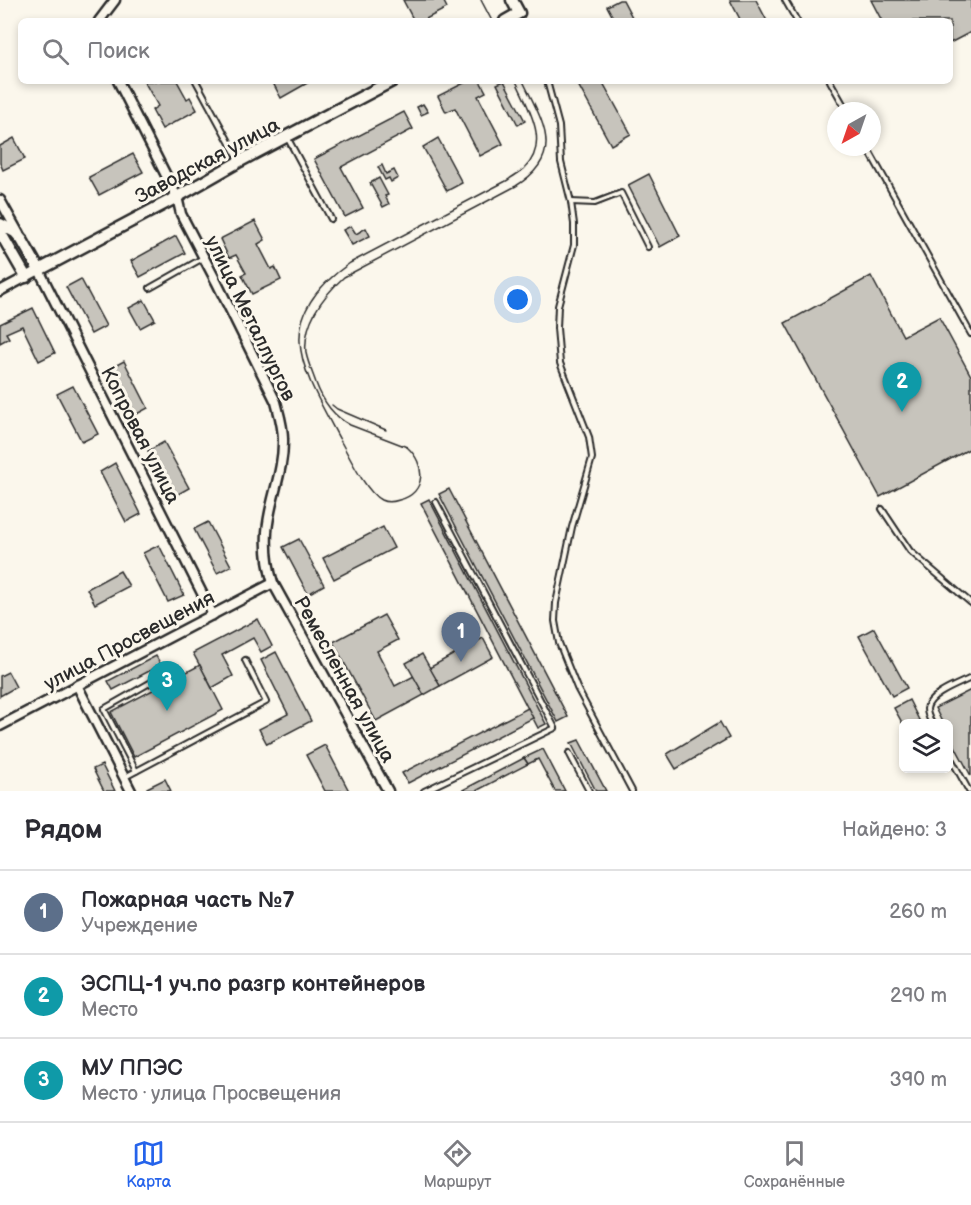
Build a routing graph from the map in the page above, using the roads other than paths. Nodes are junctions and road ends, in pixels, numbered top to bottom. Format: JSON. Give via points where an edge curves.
{"nodes":[{"id":1,"x":114,"y":0,"type":"edge"},
{"id":2,"x":512,"y":0,"type":"edge"},
{"id":3,"x":785,"y":0,"type":"edge"},
{"id":4,"x":521,"y":17,"type":"edge"},
{"id":5,"x":101,"y":18,"type":"edge"},
{"id":6,"x":795,"y":18,"type":"edge"},
{"id":7,"x":120,"y":84,"type":"edge"},
{"id":8,"x":198,"y":84,"type":"edge"},
{"id":9,"x":386,"y":84,"type":"edge"},
{"id":10,"x":548,"y":84,"type":"edge"},
{"id":11,"x":832,"y":84,"type":"edge"},
{"id":12,"x":842,"y":102,"type":"edge"},
{"id":13,"x":287,"y":136,"type":"junction"},
{"id":14,"x":872,"y":156,"type":"edge"},
{"id":15,"x":240,"y":161,"type":"junction"},
{"id":16,"x":177,"y":197,"type":"junction"},
{"id":17,"x":0,"y":200,"type":"edge"},
{"id":18,"x":571,"y":202,"type":"junction"},
{"id":19,"x":331,"y":219,"type":"dead end"},
{"id":20,"x":0,"y":224,"type":"edge"},
{"id":21,"x":1,"y":235,"type":"edge"},
{"id":22,"x":22,"y":240,"type":"junction"},
{"id":23,"x":648,"y":248,"type":"dead end"},
{"id":24,"x":204,"y":258,"type":"junction"},
{"id":25,"x":39,"y":270,"type":"junction"},
{"id":26,"x":26,"y":277,"type":"junction"},
{"id":27,"x":150,"y":288,"type":"dead end"},
{"id":28,"x":0,"y":291,"type":"edge"},
{"id":29,"x":971,"y":334,"type":"edge"},
{"id":30,"x":436,"y":502,"type":"dead end"},
{"id":31,"x":882,"y":509,"type":"dead end"},
{"id":32,"x":273,"y":583,"type":"junction"},
{"id":33,"x":971,"y":603,"type":"edge"},
{"id":34,"x":213,"y":615,"type":"junction"},
{"id":35,"x":245,"y":660,"type":"dead end"},
{"id":36,"x":169,"y":672,"type":"dead end"},
{"id":37,"x":971,"y":678,"type":"edge"},
{"id":38,"x":77,"y":686,"type":"junction"},
{"id":39,"x":930,"y":719,"type":"edge"},
{"id":40,"x":0,"y":726,"type":"edge"},
{"id":41,"x":569,"y":753,"type":"dead end"},
{"id":42,"x":953,"y":762,"type":"edge"},
{"id":43,"x":136,"y":771,"type":"junction"},
{"id":44,"x":124,"y":777,"type":"junction"},
{"id":45,"x":131,"y":791,"type":"edge"},
{"id":46,"x":388,"y":791,"type":"edge"},
{"id":47,"x":424,"y":791,"type":"edge"},
{"id":48,"x":589,"y":791,"type":"edge"},
{"id":49,"x":632,"y":791,"type":"edge"},
{"id":50,"x":969,"y":791,"type":"edge"}],
"edges":[{"from":1,"to":5,"type":"street"},
{"from":2,"to":4,"type":"street"},
{"from":3,"to":6,"type":"lane"},
{"from":7,"to":16,"type":"street","name":"улица Металлургов"},
{"from":8,"to":15,"type":"lane"},
{"from":9,"to":13,"type":"street","name":"Заводская улица"},
{"from":10,"to":18,"type":"lane"},
{"from":11,"to":12,"type":"lane"},
{"from":13,"to":15,"type":"street","name":"Заводская улица"},
{"from":13,"to":19,"type":"lane"},
{"from":14,"to":29,"type":"lane"},
{"from":15,"to":16,"type":"street","name":"Заводская улица"},
{"from":16,"to":24,"type":"street","name":"улица Металлургов","via":[[181,214]]},
{"from":16,"to":25,"type":"street","name":"Заводская улица"},
{"from":17,"to":22,"type":"street"},
{"from":18,"to":23,"type":"lane","via":[[595,203],[621,194]]},
{"from":18,"to":49,"type":"lane","via":[[574,245],[558,306],[557,328],[560,363],[589,437],[592,458],[572,527],[555,621],[559,643],[577,688]]},
{"from":20,"to":22,"type":"street"},
{"from":21,"to":26,"type":"street"},
{"from":22,"to":25,"type":"street"},
{"from":24,"to":27,"type":"lane"},
{"from":24,"to":32,"type":"street","name":"улица Металлургов","via":[[276,402],[282,422],[279,477],[267,532]]},
{"from":25,"to":26,"type":"street"},
{"from":25,"to":34,"type":"street","name":"Копровая улица"},
{"from":26,"to":28,"type":"street"},
{"from":30,"to":47,"type":"lane","via":[[555,728]]},
{"from":31,"to":33,"type":"lane","via":[[910,551]]},
{"from":32,"to":34,"type":"street","name":"улица Просвещения"},
{"from":32,"to":46,"type":"street","name":"Ремесленная улица"},
{"from":34,"to":38,"type":"street","name":"улица Просвещения"},
{"from":35,"to":43,"type":"lane","via":[[266,702]]},
{"from":36,"to":43,"type":"lane","via":[[104,709]]},
{"from":37,"to":39,"type":"lane","via":[[932,699],[927,707]]},
{"from":38,"to":40,"type":"street","name":"улица Просвещения"},
{"from":38,"to":44,"type":"street"},
{"from":41,"to":48,"type":"lane"},
{"from":42,"to":50,"type":"lane"},
{"from":43,"to":44,"type":"lane"},
{"from":44,"to":45,"type":"street"}]}
